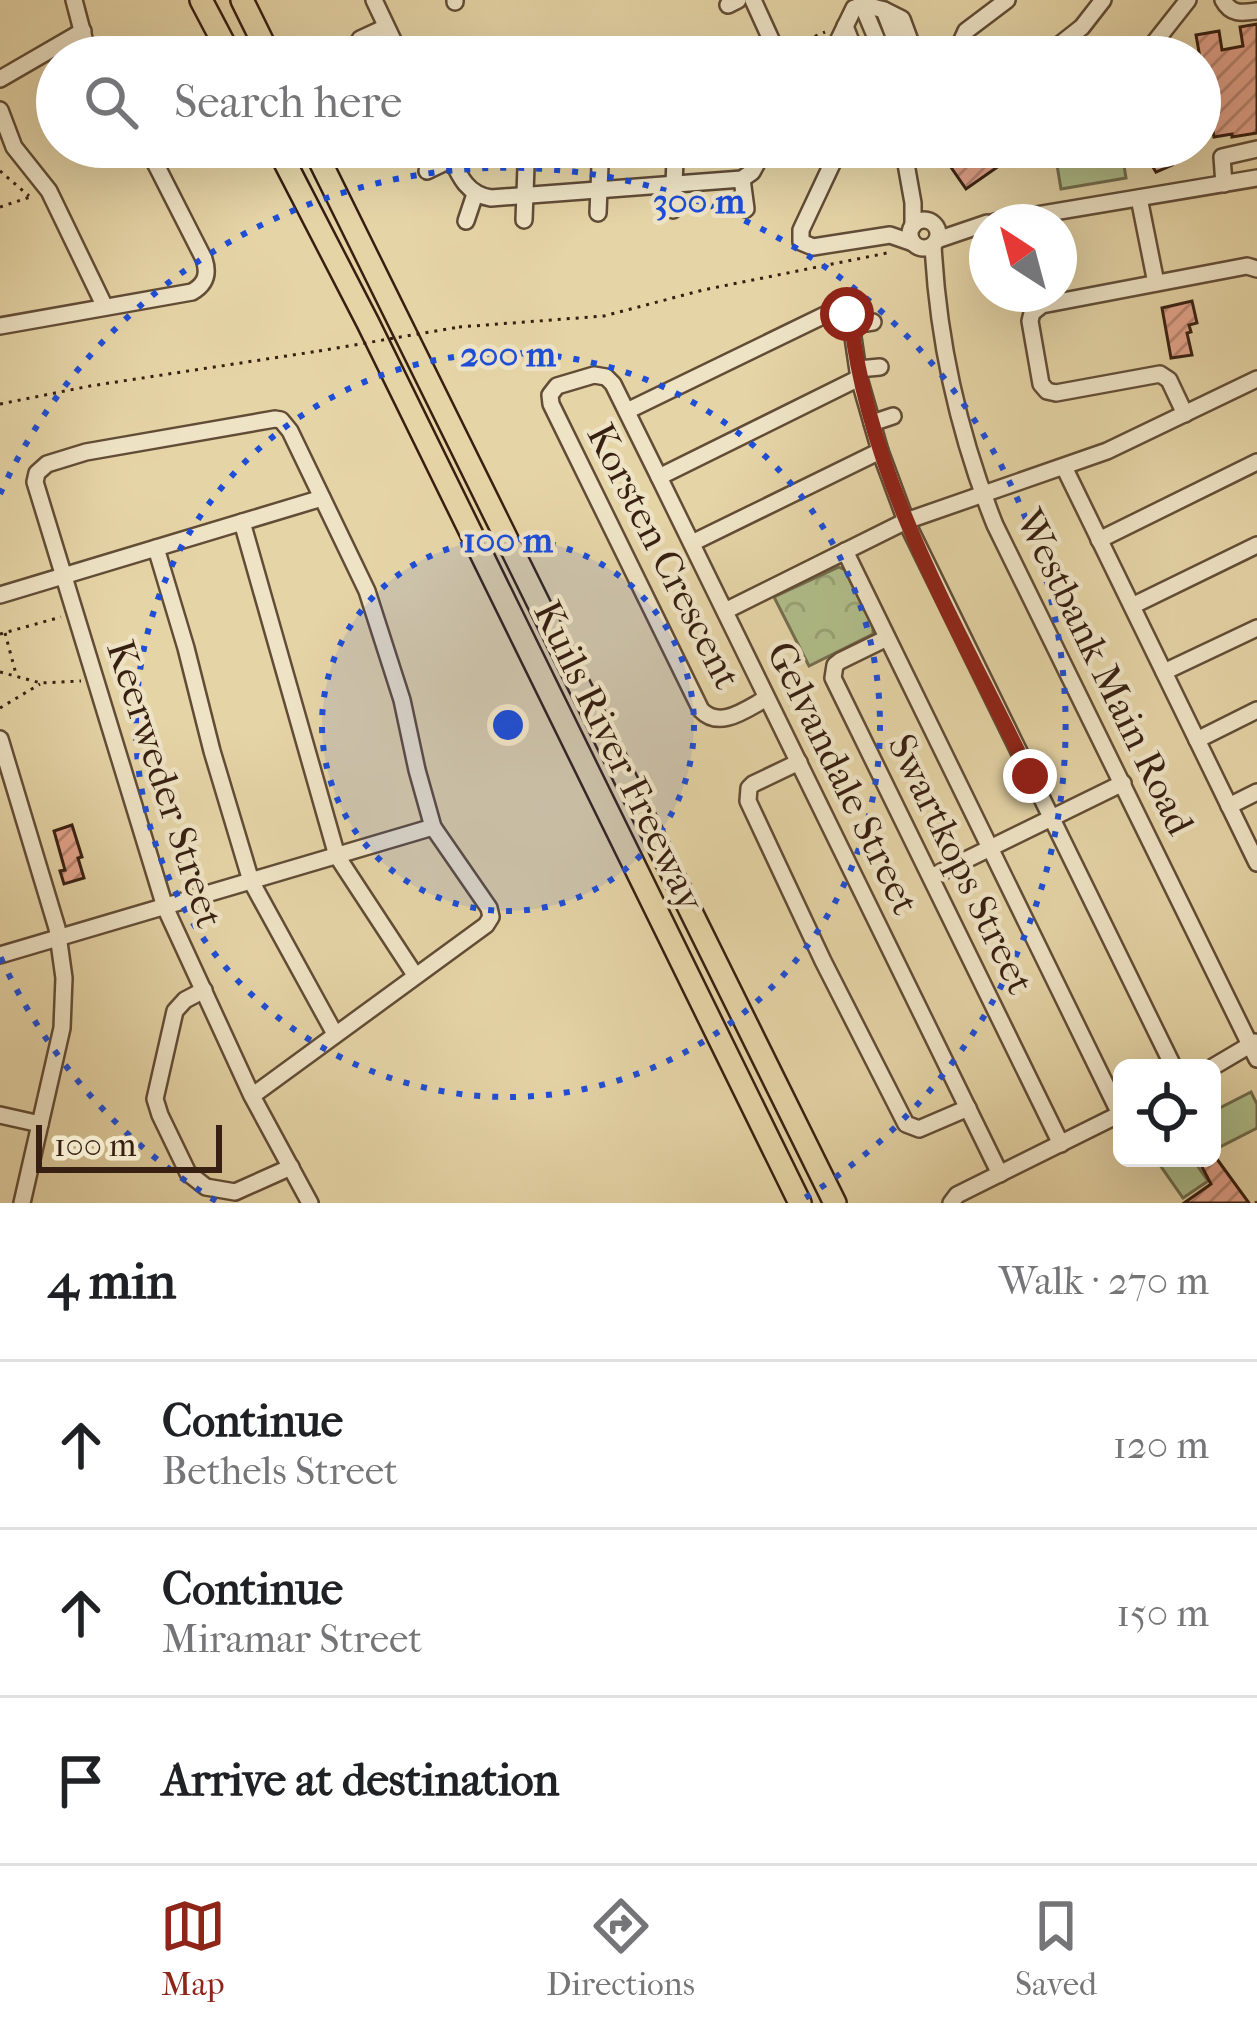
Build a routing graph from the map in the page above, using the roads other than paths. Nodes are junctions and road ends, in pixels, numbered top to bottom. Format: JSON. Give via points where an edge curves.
{"nodes":[{"id":1,"x":74,"y":0,"type":"edge"},
{"id":2,"x":201,"y":0,"type":"edge"},
{"id":3,"x":242,"y":0,"type":"edge"},
{"id":4,"x":374,"y":0,"type":"edge"},
{"id":5,"x":753,"y":0,"type":"edge"},
{"id":6,"x":1007,"y":0,"type":"edge"},
{"id":7,"x":1103,"y":0,"type":"edge"},
{"id":8,"x":1188,"y":0,"type":"edge"},
{"id":9,"x":1223,"y":0,"type":"edge"},
{"id":10,"x":857,"y":3,"type":"edge"},
{"id":11,"x":1257,"y":11,"type":"edge"},
{"id":12,"x":386,"y":27,"type":"junction"},
{"id":13,"x":82,"y":31,"type":"junction"},
{"id":14,"x":73,"y":36,"type":"edge"},
{"id":15,"x":83,"y":36,"type":"edge"},
{"id":16,"x":219,"y":36,"type":"edge"},
{"id":17,"x":260,"y":36,"type":"edge"},
{"id":18,"x":366,"y":36,"type":"edge"},
{"id":19,"x":390,"y":36,"type":"edge"},
{"id":20,"x":769,"y":36,"type":"edge"},
{"id":21,"x":841,"y":36,"type":"edge"},
{"id":22,"x":867,"y":36,"type":"edge"},
{"id":23,"x":874,"y":36,"type":"edge"},
{"id":24,"x":901,"y":36,"type":"edge"},
{"id":25,"x":965,"y":36,"type":"edge"},
{"id":26,"x":1071,"y":36,"type":"edge"},
{"id":27,"x":1160,"y":36,"type":"edge"},
{"id":28,"x":36,"y":58,"type":"edge"},
{"id":29,"x":0,"y":79,"type":"edge"},
{"id":30,"x":0,"y":110,"type":"edge"},
{"id":31,"x":1257,"y":149,"type":"edge"},
{"id":32,"x":158,"y":168,"type":"edge"},
{"id":33,"x":288,"y":168,"type":"edge"},
{"id":34,"x":324,"y":168,"type":"edge"},
{"id":35,"x":431,"y":168,"type":"edge"},
{"id":36,"x":457,"y":168,"type":"edge"},
{"id":37,"x":526,"y":168,"type":"edge"},
{"id":38,"x":599,"y":168,"type":"edge"},
{"id":39,"x":675,"y":168,"type":"edge"},
{"id":40,"x":754,"y":168,"type":"edge"},
{"id":41,"x":830,"y":168,"type":"edge"},
{"id":42,"x":909,"y":168,"type":"edge"},
{"id":43,"x":427,"y":171,"type":"dead end"},
{"id":44,"x":1257,"y":178,"type":"edge"},
{"id":45,"x":742,"y":179,"type":"junction"},
{"id":46,"x":674,"y":184,"type":"junction"},
{"id":47,"x":1224,"y":184,"type":"junction"},
{"id":48,"x":598,"y":190,"type":"junction"},
{"id":49,"x":475,"y":194,"type":"junction"},
{"id":50,"x":524,"y":195,"type":"junction"},
{"id":51,"x":1139,"y":198,"type":"junction"},
{"id":52,"x":1077,"y":208,"type":"edge"},
{"id":53,"x":746,"y":209,"type":"dead end"},
{"id":54,"x":673,"y":210,"type":"dead end"},
{"id":55,"x":598,"y":213,"type":"dead end"},
{"id":56,"x":524,"y":220,"type":"dead end"},
{"id":57,"x":466,"y":221,"type":"dead end"},
{"id":58,"x":969,"y":227,"type":"edge"},
{"id":59,"x":921,"y":236,"type":"junction"},
{"id":60,"x":1257,"y":269,"type":"edge"},
{"id":61,"x":1156,"y":284,"type":"junction"},
{"id":62,"x":105,"y":307,"type":"junction"},
{"id":63,"x":873,"y":322,"type":"dead end"},
{"id":64,"x":852,"y":325,"type":"junction"},
{"id":65,"x":0,"y":326,"type":"edge"},
{"id":66,"x":880,"y":367,"type":"dead end"},
{"id":67,"x":859,"y":373,"type":"junction"},
{"id":68,"x":1257,"y":379,"type":"edge"},
{"id":69,"x":627,"y":411,"type":"junction"},
{"id":70,"x":1185,"y":414,"type":"junction"},
{"id":71,"x":893,"y":416,"type":"dead end"},
{"id":72,"x":872,"y":423,"type":"junction"},
{"id":73,"x":880,"y":451,"type":"junction"},
{"id":74,"x":1257,"y":462,"type":"edge"},
{"id":75,"x":1064,"y":467,"type":"junction"},
{"id":76,"x":659,"y":477,"type":"junction"},
{"id":77,"x":983,"y":495,"type":"junction"},
{"id":78,"x":322,"y":498,"type":"junction"},
{"id":79,"x":906,"y":520,"type":"junction"},
{"id":80,"x":242,"y":522,"type":"junction"},
{"id":81,"x":1100,"y":540,"type":"junction"},
{"id":82,"x":692,"y":544,"type":"junction"},
{"id":83,"x":1257,"y":544,"type":"edge"},
{"id":84,"x":155,"y":548,"type":"junction"},
{"id":85,"x":845,"y":550,"type":"junction"},
{"id":86,"x":62,"y":576,"type":"junction"},
{"id":87,"x":0,"y":595,"type":"edge"},
{"id":88,"x":1132,"y":606,"type":"junction"},
{"id":89,"x":724,"y":611,"type":"junction"},
{"id":90,"x":1257,"y":628,"type":"edge"},
{"id":91,"x":887,"y":638,"type":"junction"},
{"id":92,"x":1164,"y":672,"type":"junction"},
{"id":93,"x":767,"y":698,"type":"junction"},
{"id":94,"x":1257,"y":710,"type":"edge"},
{"id":95,"x":0,"y":739,"type":"edge"},
{"id":96,"x":1197,"y":740,"type":"junction"},
{"id":97,"x":799,"y":762,"type":"junction"},
{"id":98,"x":1123,"y":783,"type":"junction"},
{"id":99,"x":1257,"y":792,"type":"edge"},
{"id":100,"x":1229,"y":806,"type":"junction"},
{"id":101,"x":1052,"y":818,"type":"junction"},
{"id":102,"x":433,"y":827,"type":"junction"},
{"id":103,"x":990,"y":848,"type":"junction"},
{"id":104,"x":337,"y":856,"type":"junction"},
{"id":105,"x":1257,"y":863,"type":"edge"},
{"id":106,"x":931,"y":877,"type":"junction"},
{"id":107,"x":250,"y":881,"type":"junction"},
{"id":108,"x":165,"y":907,"type":"junction"},
{"id":109,"x":59,"y":939,"type":"junction"},
{"id":110,"x":0,"y":955,"type":"edge"},
{"id":111,"x":415,"y":975,"type":"junction"},
{"id":112,"x":203,"y":990,"type":"junction"},
{"id":113,"x":335,"y":1034,"type":"junction"},
{"id":114,"x":1255,"y":1048,"type":"edge"},
{"id":115,"x":1170,"y":1059,"type":"edge"},
{"id":116,"x":1221,"y":1063,"type":"edge"},
{"id":117,"x":252,"y":1096,"type":"junction"},
{"id":118,"x":1113,"y":1098,"type":"edge"},
{"id":119,"x":968,"y":1108,"type":"junction"},
{"id":120,"x":0,"y":1115,"type":"edge"},
{"id":121,"x":1113,"y":1118,"type":"edge"},
{"id":122,"x":40,"y":1124,"type":"junction"},
{"id":123,"x":1060,"y":1144,"type":"junction"},
{"id":124,"x":291,"y":1167,"type":"junction"},
{"id":125,"x":1000,"y":1174,"type":"junction"},
{"id":126,"x":22,"y":1203,"type":"edge"},
{"id":127,"x":310,"y":1203,"type":"edge"},
{"id":128,"x":800,"y":1203,"type":"edge"},
{"id":129,"x":835,"y":1203,"type":"edge"},
{"id":130,"x":951,"y":1203,"type":"edge"}],
"edges":[{"from":1,"to":13,"type":"street"},
{"from":2,"to":16,"type":"highway"},
{"from":3,"to":17,"type":"highway"},
{"from":4,"to":12,"type":"street"},
{"from":5,"to":20,"type":"street"},
{"from":6,"to":25,"type":"street"},
{"from":7,"to":26,"type":"street"},
{"from":8,"to":27,"type":"street"},
{"from":9,"to":11,"type":"street","via":[[1235,13]]},
{"from":10,"to":21,"type":"street"},
{"from":10,"to":22,"type":"street"},
{"from":10,"to":23,"type":"street"},
{"from":10,"to":24,"type":"street","via":[[889,13]]},
{"from":12,"to":18,"type":"street"},
{"from":12,"to":19,"type":"street"},
{"from":13,"to":14,"type":"street"},
{"from":13,"to":15,"type":"street"},
{"from":28,"to":29,"type":"street"},
{"from":30,"to":62,"type":"street"},
{"from":31,"to":47,"type":"street","via":[[1222,158]]},
{"from":32,"to":62,"type":"street","via":[[207,274],[192,292]]},
{"from":33,"to":128,"type":"highway","name":"Kuils River Freeway"},
{"from":34,"to":129,"type":"highway","name":"Kuils River Freeway"},
{"from":35,"to":43,"type":"street"},
{"from":36,"to":49,"type":"street"},
{"from":37,"to":50,"type":"street"},
{"from":38,"to":48,"type":"street"},
{"from":39,"to":46,"type":"street"},
{"from":40,"to":45,"type":"street"},
{"from":41,"to":59,"type":"street","via":[[801,242],[813,248]]},
{"from":42,"to":59,"type":"street","name":"Westbank Main Road"},
{"from":44,"to":47,"type":"street"},
{"from":45,"to":46,"type":"street"},
{"from":45,"to":53,"type":"street"},
{"from":46,"to":48,"type":"street"},
{"from":46,"to":54,"type":"street"},
{"from":47,"to":51,"type":"street"},
{"from":48,"to":50,"type":"street"},
{"from":48,"to":55,"type":"street"},
{"from":49,"to":50,"type":"street"},
{"from":49,"to":57,"type":"street"},
{"from":50,"to":56,"type":"street"},
{"from":51,"to":52,"type":"street"},
{"from":51,"to":61,"type":"street"},
{"from":58,"to":59,"type":"street"},
{"from":59,"to":77,"type":"street","name":"Westbank Main Road"},
{"from":60,"to":61,"type":"street"},
{"from":61,"to":70,"type":"street","via":[[1036,308],[1030,321],[1040,379],[1056,393],[1160,374]]},
{"from":62,"to":65,"type":"street"},
{"from":63,"to":64,"type":"street"},
{"from":64,"to":67,"type":"street"},
{"from":64,"to":69,"type":"street","via":[[833,311]]},
{"from":66,"to":67,"type":"street"},
{"from":67,"to":72,"type":"street"},
{"from":67,"to":76,"type":"street"},
{"from":68,"to":70,"type":"street"},
{"from":69,"to":76,"type":"street","name":"Gelvandale Street"},
{"from":69,"to":93,"type":"street","name":"Korsten Crescent","via":[[598,374],[550,395],[704,714],[724,719]]},
{"from":70,"to":75,"type":"street"},
{"from":71,"to":72,"type":"street"},
{"from":72,"to":73,"type":"street"},
{"from":73,"to":79,"type":"street"},
{"from":73,"to":82,"type":"street"},
{"from":74,"to":81,"type":"street"},
{"from":75,"to":77,"type":"street"},
{"from":75,"to":81,"type":"street"},
{"from":76,"to":82,"type":"street","name":"Gelvandale Street"},
{"from":77,"to":79,"type":"street"},
{"from":77,"to":98,"type":"street","name":"Westbank Main Road"},
{"from":78,"to":80,"type":"street"},
{"from":78,"to":86,"type":"street","name":"Keerweder Street","via":[[280,420],[86,452],[41,468],[35,482]]},
{"from":78,"to":102,"type":"street","via":[[368,591]]},
{"from":79,"to":85,"type":"street"},
{"from":79,"to":101,"type":"street"},
{"from":80,"to":84,"type":"street"},
{"from":80,"to":104,"type":"street"},
{"from":81,"to":88,"type":"street"},
{"from":82,"to":89,"type":"street","name":"Gelvandale Street"},
{"from":83,"to":88,"type":"street"},
{"from":84,"to":86,"type":"street"},
{"from":84,"to":107,"type":"street"},
{"from":85,"to":89,"type":"street"},
{"from":85,"to":91,"type":"street"},
{"from":86,"to":87,"type":"street"},
{"from":86,"to":108,"type":"street","name":"Keerweder Street"},
{"from":88,"to":92,"type":"street"},
{"from":89,"to":93,"type":"street","name":"Gelvandale Street"},
{"from":90,"to":92,"type":"street"},
{"from":91,"to":103,"type":"street"},
{"from":91,"to":106,"type":"street","name":"Swartkops Street","via":[[840,661],[833,678]]},
{"from":92,"to":96,"type":"street"},
{"from":93,"to":97,"type":"street","name":"Gelvandale Street"},
{"from":94,"to":96,"type":"street"},
{"from":95,"to":109,"type":"street"},
{"from":96,"to":100,"type":"street"},
{"from":97,"to":119,"type":"street","name":"Gelvandale Street"},
{"from":97,"to":119,"type":"street","via":[[753,784],[748,801],[823,961],[906,1124],[919,1129]]},
{"from":98,"to":101,"type":"street"},
{"from":98,"to":114,"type":"street","name":"Westbank Main Road"},
{"from":99,"to":100,"type":"street"},
{"from":100,"to":105,"type":"street"},
{"from":101,"to":103,"type":"street"},
{"from":101,"to":115,"type":"street"},
{"from":102,"to":104,"type":"street"},
{"from":102,"to":111,"type":"street","via":[[491,917]]},
{"from":103,"to":106,"type":"street"},
{"from":103,"to":118,"type":"street"},
{"from":104,"to":107,"type":"street"},
{"from":104,"to":111,"type":"street"},
{"from":106,"to":123,"type":"street","name":"Swartkops Street"},
{"from":107,"to":108,"type":"street"},
{"from":107,"to":113,"type":"street"},
{"from":108,"to":109,"type":"street"},
{"from":108,"to":112,"type":"street","name":"Keerweder Street"},
{"from":109,"to":110,"type":"street"},
{"from":109,"to":122,"type":"street","via":[[63,1019]]},
{"from":111,"to":113,"type":"street"},
{"from":112,"to":117,"type":"street","name":"Keerweder Street"},
{"from":112,"to":124,"type":"street","via":[[175,1011],[155,1099],[188,1173],[235,1192]]},
{"from":113,"to":117,"type":"street"},
{"from":114,"to":116,"type":"street"},
{"from":117,"to":124,"type":"street","name":"Keerweder Street"},
{"from":119,"to":125,"type":"street","name":"Gelvandale Street"},
{"from":120,"to":122,"type":"street"},
{"from":121,"to":123,"type":"street"},
{"from":122,"to":126,"type":"street"},
{"from":123,"to":125,"type":"street"},
{"from":124,"to":127,"type":"street","name":"Keerweder Street"},
{"from":125,"to":130,"type":"street"}]}
